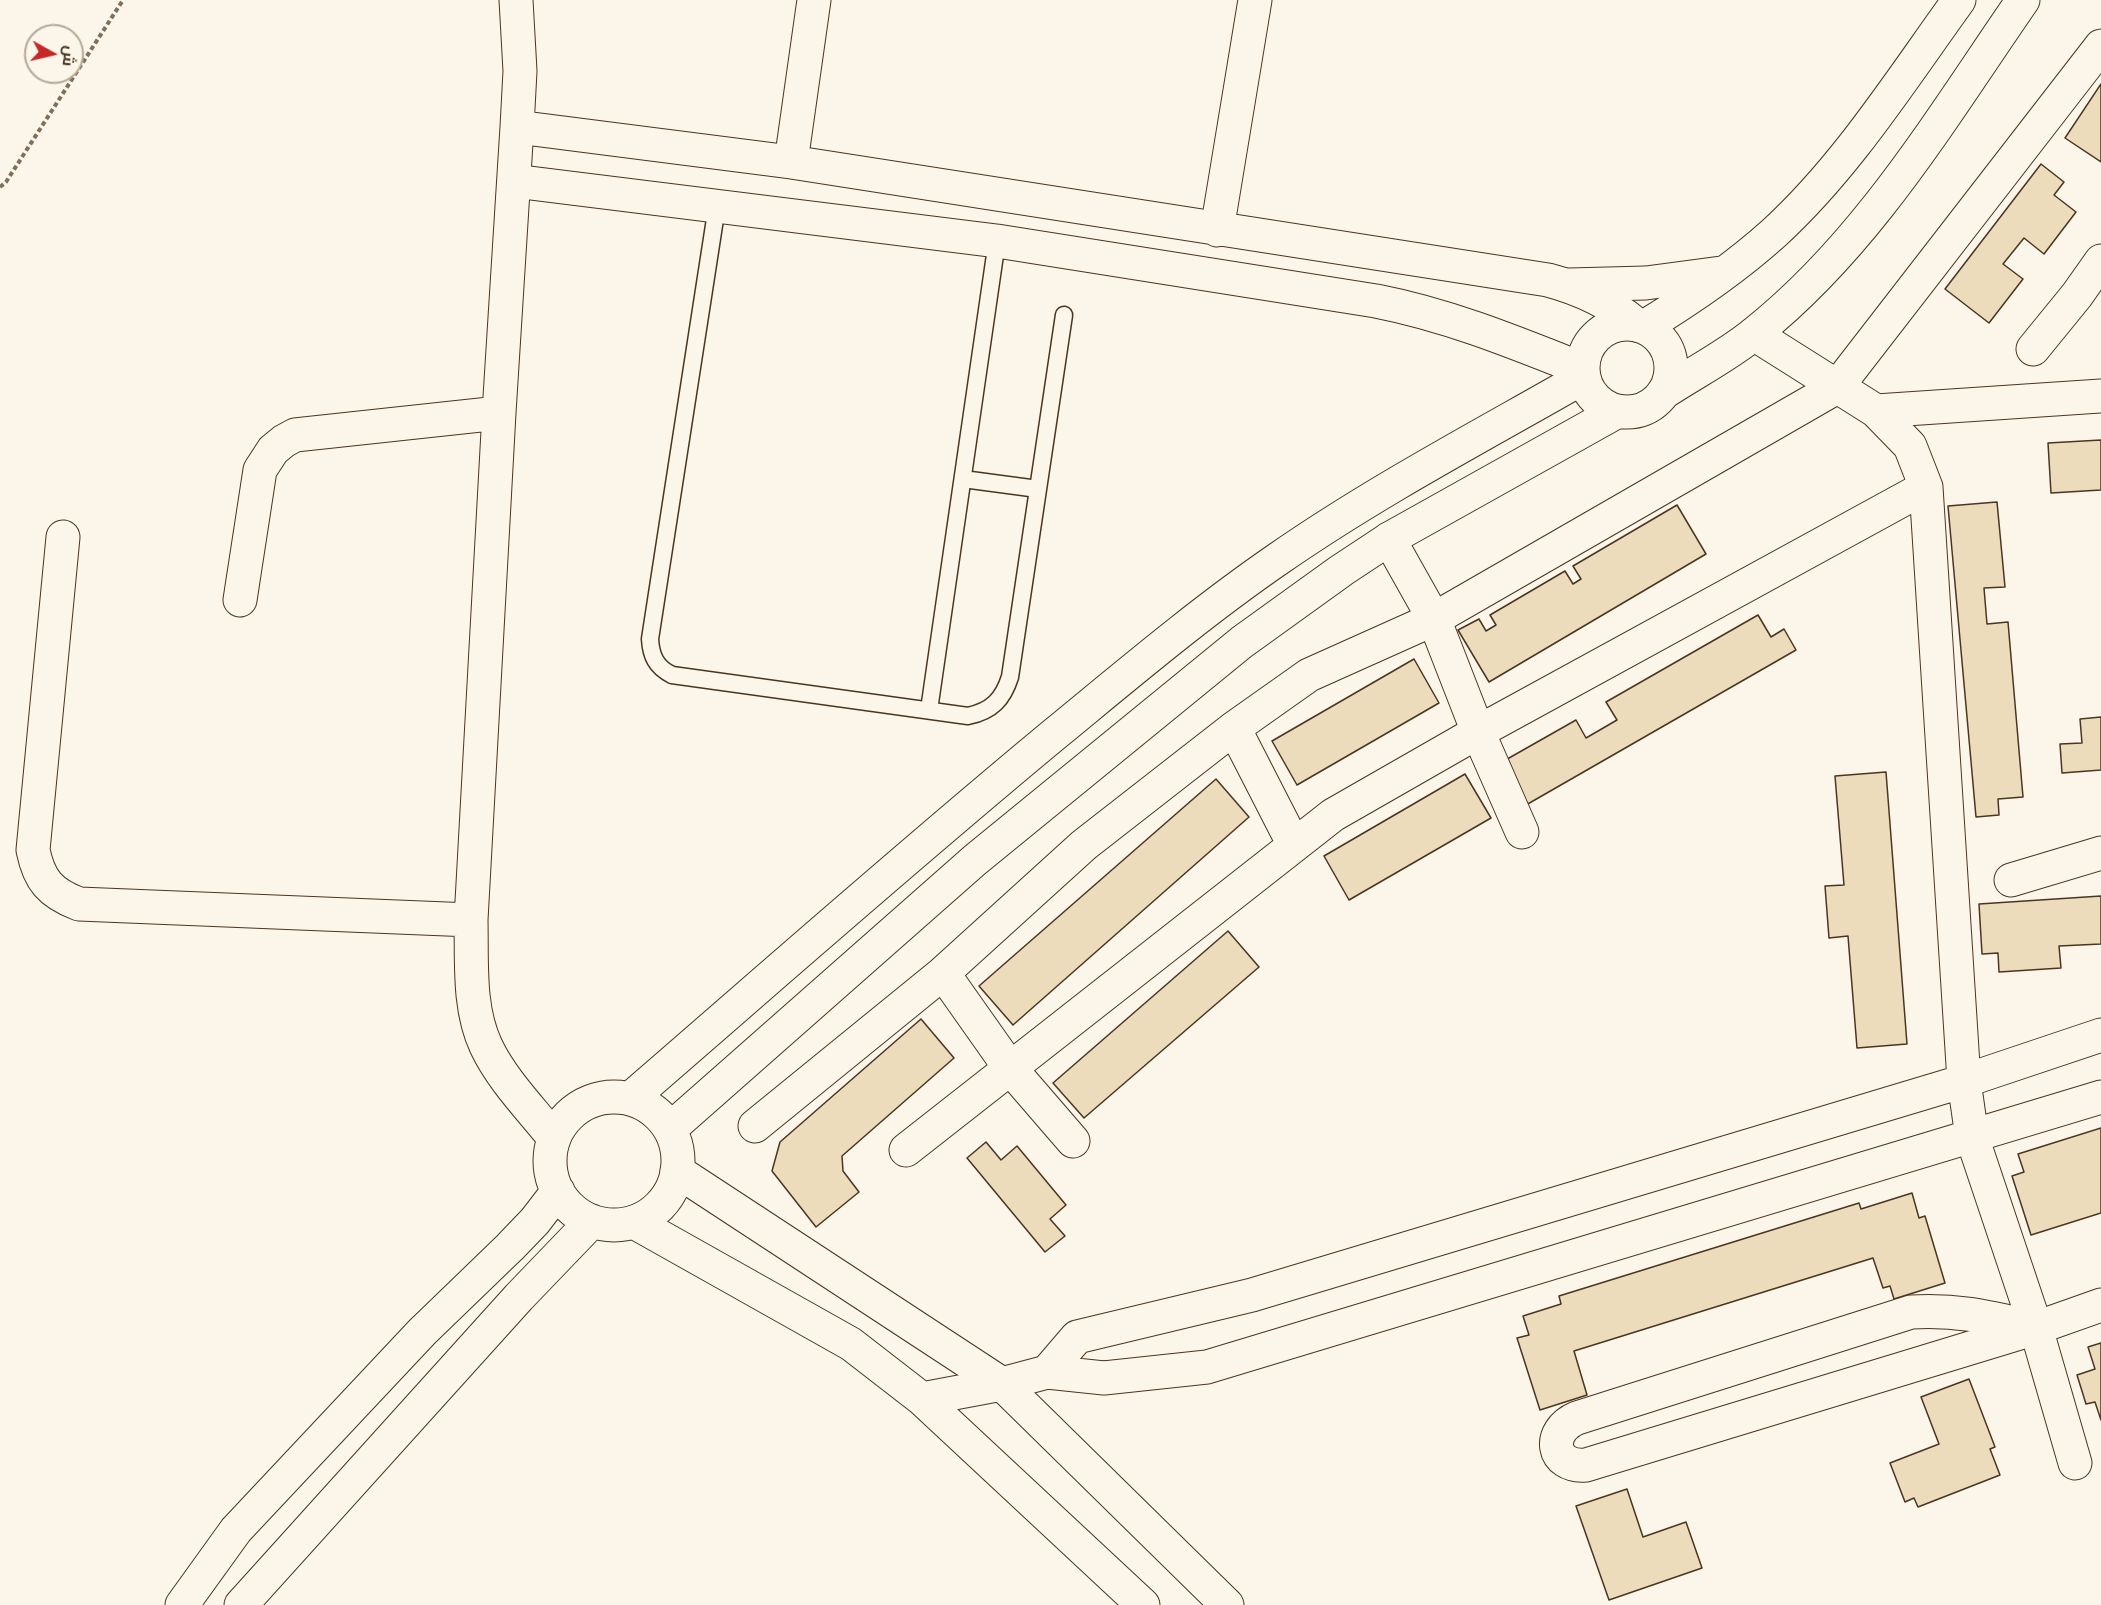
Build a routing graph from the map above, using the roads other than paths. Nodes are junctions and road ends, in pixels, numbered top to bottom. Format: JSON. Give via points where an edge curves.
{"nodes":[{"id":1,"x":516,"y":0,"type":"edge"},
{"id":2,"x":814,"y":0,"type":"edge"},
{"id":3,"x":1255,"y":0,"type":"edge"},
{"id":4,"x":1959,"y":0,"type":"edge"},
{"id":5,"x":2022,"y":0,"type":"edge"},
{"id":6,"x":2101,"y":46,"type":"edge"},
{"id":7,"x":517,"y":127,"type":"junction"},
{"id":8,"x":791,"y":162,"type":"junction"},
{"id":9,"x":514,"y":181,"type":"junction"},
{"id":10,"x":717,"y":206,"type":"junction"},
{"id":11,"x":1217,"y":230,"type":"junction"},
{"id":12,"x":997,"y":241,"type":"junction"},
{"id":13,"x":2101,"y":261,"type":"edge"},
{"id":14,"x":1725,"y":273,"type":"junction"},
{"id":15,"x":1569,"y":285,"type":"junction"},
{"id":16,"x":2089,"y":293,"type":"edge"},
{"id":17,"x":1064,"y":315,"type":"dead end"},
{"id":18,"x":1640,"y":326,"type":"junction"},
{"id":19,"x":1754,"y":334,"type":"junction"},
{"id":20,"x":2033,"y":349,"type":"dead end"},
{"id":21,"x":1583,"y":373,"type":"junction"},
{"id":22,"x":1837,"y":387,"type":"junction"},
{"id":23,"x":1663,"y":393,"type":"junction"},
{"id":24,"x":2101,"y":396,"type":"edge"},
{"id":25,"x":1618,"y":411,"type":"junction"},
{"id":26,"x":1876,"y":411,"type":"junction"},
{"id":27,"x":499,"y":413,"type":"junction"},
{"id":28,"x":963,"y":479,"type":"junction"},
{"id":29,"x":1926,"y":487,"type":"junction"},
{"id":30,"x":1038,"y":489,"type":"junction"},
{"id":31,"x":63,"y":537,"type":"dead end"},
{"id":32,"x":1389,"y":539,"type":"junction"},
{"id":33,"x":240,"y":600,"type":"dead end"},
{"id":34,"x":1434,"y":619,"type":"junction"},
{"id":35,"x":929,"y":710,"type":"junction"},
{"id":36,"x":1234,"y":728,"type":"junction"},
{"id":37,"x":1478,"y":732,"type":"junction"},
{"id":38,"x":1522,"y":832,"type":"dead end"},
{"id":39,"x":1294,"y":845,"type":"junction"},
{"id":40,"x":2101,"y":853,"type":"edge"},
{"id":41,"x":2010,"y":880,"type":"dead end"},
{"id":42,"x":471,"y":920,"type":"junction"},
{"id":43,"x":944,"y":973,"type":"junction"},
{"id":44,"x":2101,"y":1035,"type":"edge"},
{"id":45,"x":1010,"y":1068,"type":"junction"},
{"id":46,"x":1964,"y":1081,"type":"junction"},
{"id":47,"x":2101,"y":1097,"type":"edge"},
{"id":48,"x":631,"y":1098,"type":"junction"},
{"id":49,"x":755,"y":1126,"type":"dead end"},
{"id":50,"x":670,"y":1129,"type":"junction"},
{"id":51,"x":1972,"y":1137,"type":"junction"},
{"id":52,"x":554,"y":1138,"type":"junction"},
{"id":53,"x":1073,"y":1141,"type":"dead end"},
{"id":54,"x":906,"y":1150,"type":"dead end"},
{"id":55,"x":677,"y":1171,"type":"junction"},
{"id":56,"x":558,"y":1191,"type":"junction"},
{"id":57,"x":592,"y":1221,"type":"junction"},
{"id":58,"x":634,"y":1222,"type":"junction"},
{"id":59,"x":2101,"y":1305,"type":"edge"},
{"id":60,"x":2036,"y":1328,"type":"junction"},
{"id":61,"x":1047,"y":1372,"type":"junction"},
{"id":62,"x":1002,"y":1384,"type":"junction"},
{"id":63,"x":922,"y":1399,"type":"junction"},
{"id":64,"x":2075,"y":1463,"type":"dead end"},
{"id":65,"x":182,"y":1605,"type":"edge"},
{"id":66,"x":242,"y":1605,"type":"edge"},
{"id":67,"x":1143,"y":1605,"type":"edge"},
{"id":68,"x":1227,"y":1605,"type":"edge"}],
"edges":[{"from":1,"to":7,"type":"street","via":[[520,71]]},
{"from":2,"to":8,"type":"street"},
{"from":3,"to":11,"type":"street"},
{"from":4,"to":14,"type":"street","via":[[1844,157],[1774,233]]},
{"from":5,"to":19,"type":"street","via":[[1896,185],[1810,284]]},
{"from":6,"to":22,"type":"street"},
{"from":7,"to":8,"type":"street"},
{"from":7,"to":9,"type":"street"},
{"from":8,"to":11,"type":"street"},
{"from":9,"to":10,"type":"street"},
{"from":9,"to":27,"type":"street"},
{"from":10,"to":12,"type":"street"},
{"from":10,"to":35,"type":"lane","via":[[651,651],[663,670],[681,678]]},
{"from":11,"to":15,"type":"street"},
{"from":12,"to":21,"type":"street","via":[[1408,308],[1471,326]]},
{"from":12,"to":28,"type":"lane"},
{"from":13,"to":16,"type":"street"},
{"from":14,"to":15,"type":"street","via":[[1646,283]]},
{"from":14,"to":18,"type":"street","via":[[1686,302]]},
{"from":15,"to":18,"type":"street","via":[[1605,302]]},
{"from":16,"to":20,"type":"street"},
{"from":17,"to":30,"type":"lane"},
{"from":18,"to":21,"type":"street","via":[[1623,324],[1599,334],[1584,356]]},
{"from":18,"to":23,"type":"street","via":[[1661,341],[1670,362],[1671,373]]},
{"from":19,"to":22,"type":"street"},
{"from":19,"to":23,"type":"street"},
{"from":21,"to":25,"type":"street","via":[[1595,399]]},
{"from":21,"to":48,"type":"street","via":[[1363,503],[1219,601],[945,825]]},
{"from":22,"to":26,"type":"street"},
{"from":22,"to":34,"type":"street"},
{"from":23,"to":25,"type":"street","via":[[1648,407]]},
{"from":24,"to":26,"type":"street"},
{"from":25,"to":32,"type":"street"},
{"from":26,"to":29,"type":"street","via":[[1910,446]]},
{"from":27,"to":33,"type":"street","via":[[296,435],[284,441],[260,471]]},
{"from":27,"to":42,"type":"street"},
{"from":28,"to":30,"type":"lane"},
{"from":28,"to":35,"type":"lane"},
{"from":29,"to":37,"type":"street"},
{"from":29,"to":46,"type":"street"},
{"from":30,"to":35,"type":"lane","via":[[1006,689],[1000,700],[980,713],[968,716]]},
{"from":31,"to":42,"type":"street","via":[[33,850],[40,874],[54,891],[79,904]]},
{"from":32,"to":34,"type":"street"},
{"from":32,"to":50,"type":"street","via":[[1295,603],[1196,678],[975,860]]},
{"from":34,"to":36,"type":"street","via":[[1310,675]]},
{"from":34,"to":37,"type":"street"},
{"from":36,"to":39,"type":"street"},
{"from":36,"to":43,"type":"street","via":[[1084,845]]},
{"from":37,"to":38,"type":"street"},
{"from":37,"to":39,"type":"street","via":[[1333,815]]},
{"from":39,"to":45,"type":"street"},
{"from":40,"to":41,"type":"street"},
{"from":42,"to":52,"type":"street","via":[[473,996],[485,1044],[498,1069]]},
{"from":43,"to":45,"type":"street"},
{"from":43,"to":49,"type":"street"},
{"from":44,"to":46,"type":"street"},
{"from":45,"to":53,"type":"street"},
{"from":45,"to":54,"type":"street"},
{"from":46,"to":51,"type":"street"},
{"from":46,"to":61,"type":"street","via":[[1252,1295],[1077,1337]]},
{"from":47,"to":51,"type":"street"},
{"from":48,"to":50,"type":"street","via":[[653,1110]]},
{"from":48,"to":52,"type":"street","via":[[616,1096],[585,1103],[567,1118]]},
{"from":50,"to":55,"type":"street","via":[[678,1156]]},
{"from":51,"to":60,"type":"street"},
{"from":51,"to":61,"type":"street","via":[[1207,1367],[1104,1378]]},
{"from":52,"to":56,"type":"street","via":[[550,1156]]},
{"from":55,"to":58,"type":"street","via":[[662,1202]]},
{"from":55,"to":62,"type":"street"},
{"from":56,"to":57,"type":"street","via":[[572,1209]]},
{"from":56,"to":65,"type":"street","via":[[535,1221],[422,1332],[236,1530]]},
{"from":57,"to":58,"type":"street"},
{"from":57,"to":66,"type":"street"},
{"from":58,"to":63,"type":"street","via":[[851,1344]]},
{"from":59,"to":60,"type":"street"},
{"from":60,"to":60,"type":"street","via":[[1940,1310],[1911,1312],[1577,1418],[1558,1433],[1557,1449],[1568,1463],[1586,1465]]},
{"from":60,"to":64,"type":"street"},
{"from":61,"to":62,"type":"street"},
{"from":62,"to":63,"type":"street"},
{"from":62,"to":68,"type":"street"},
{"from":63,"to":67,"type":"street"}]}
